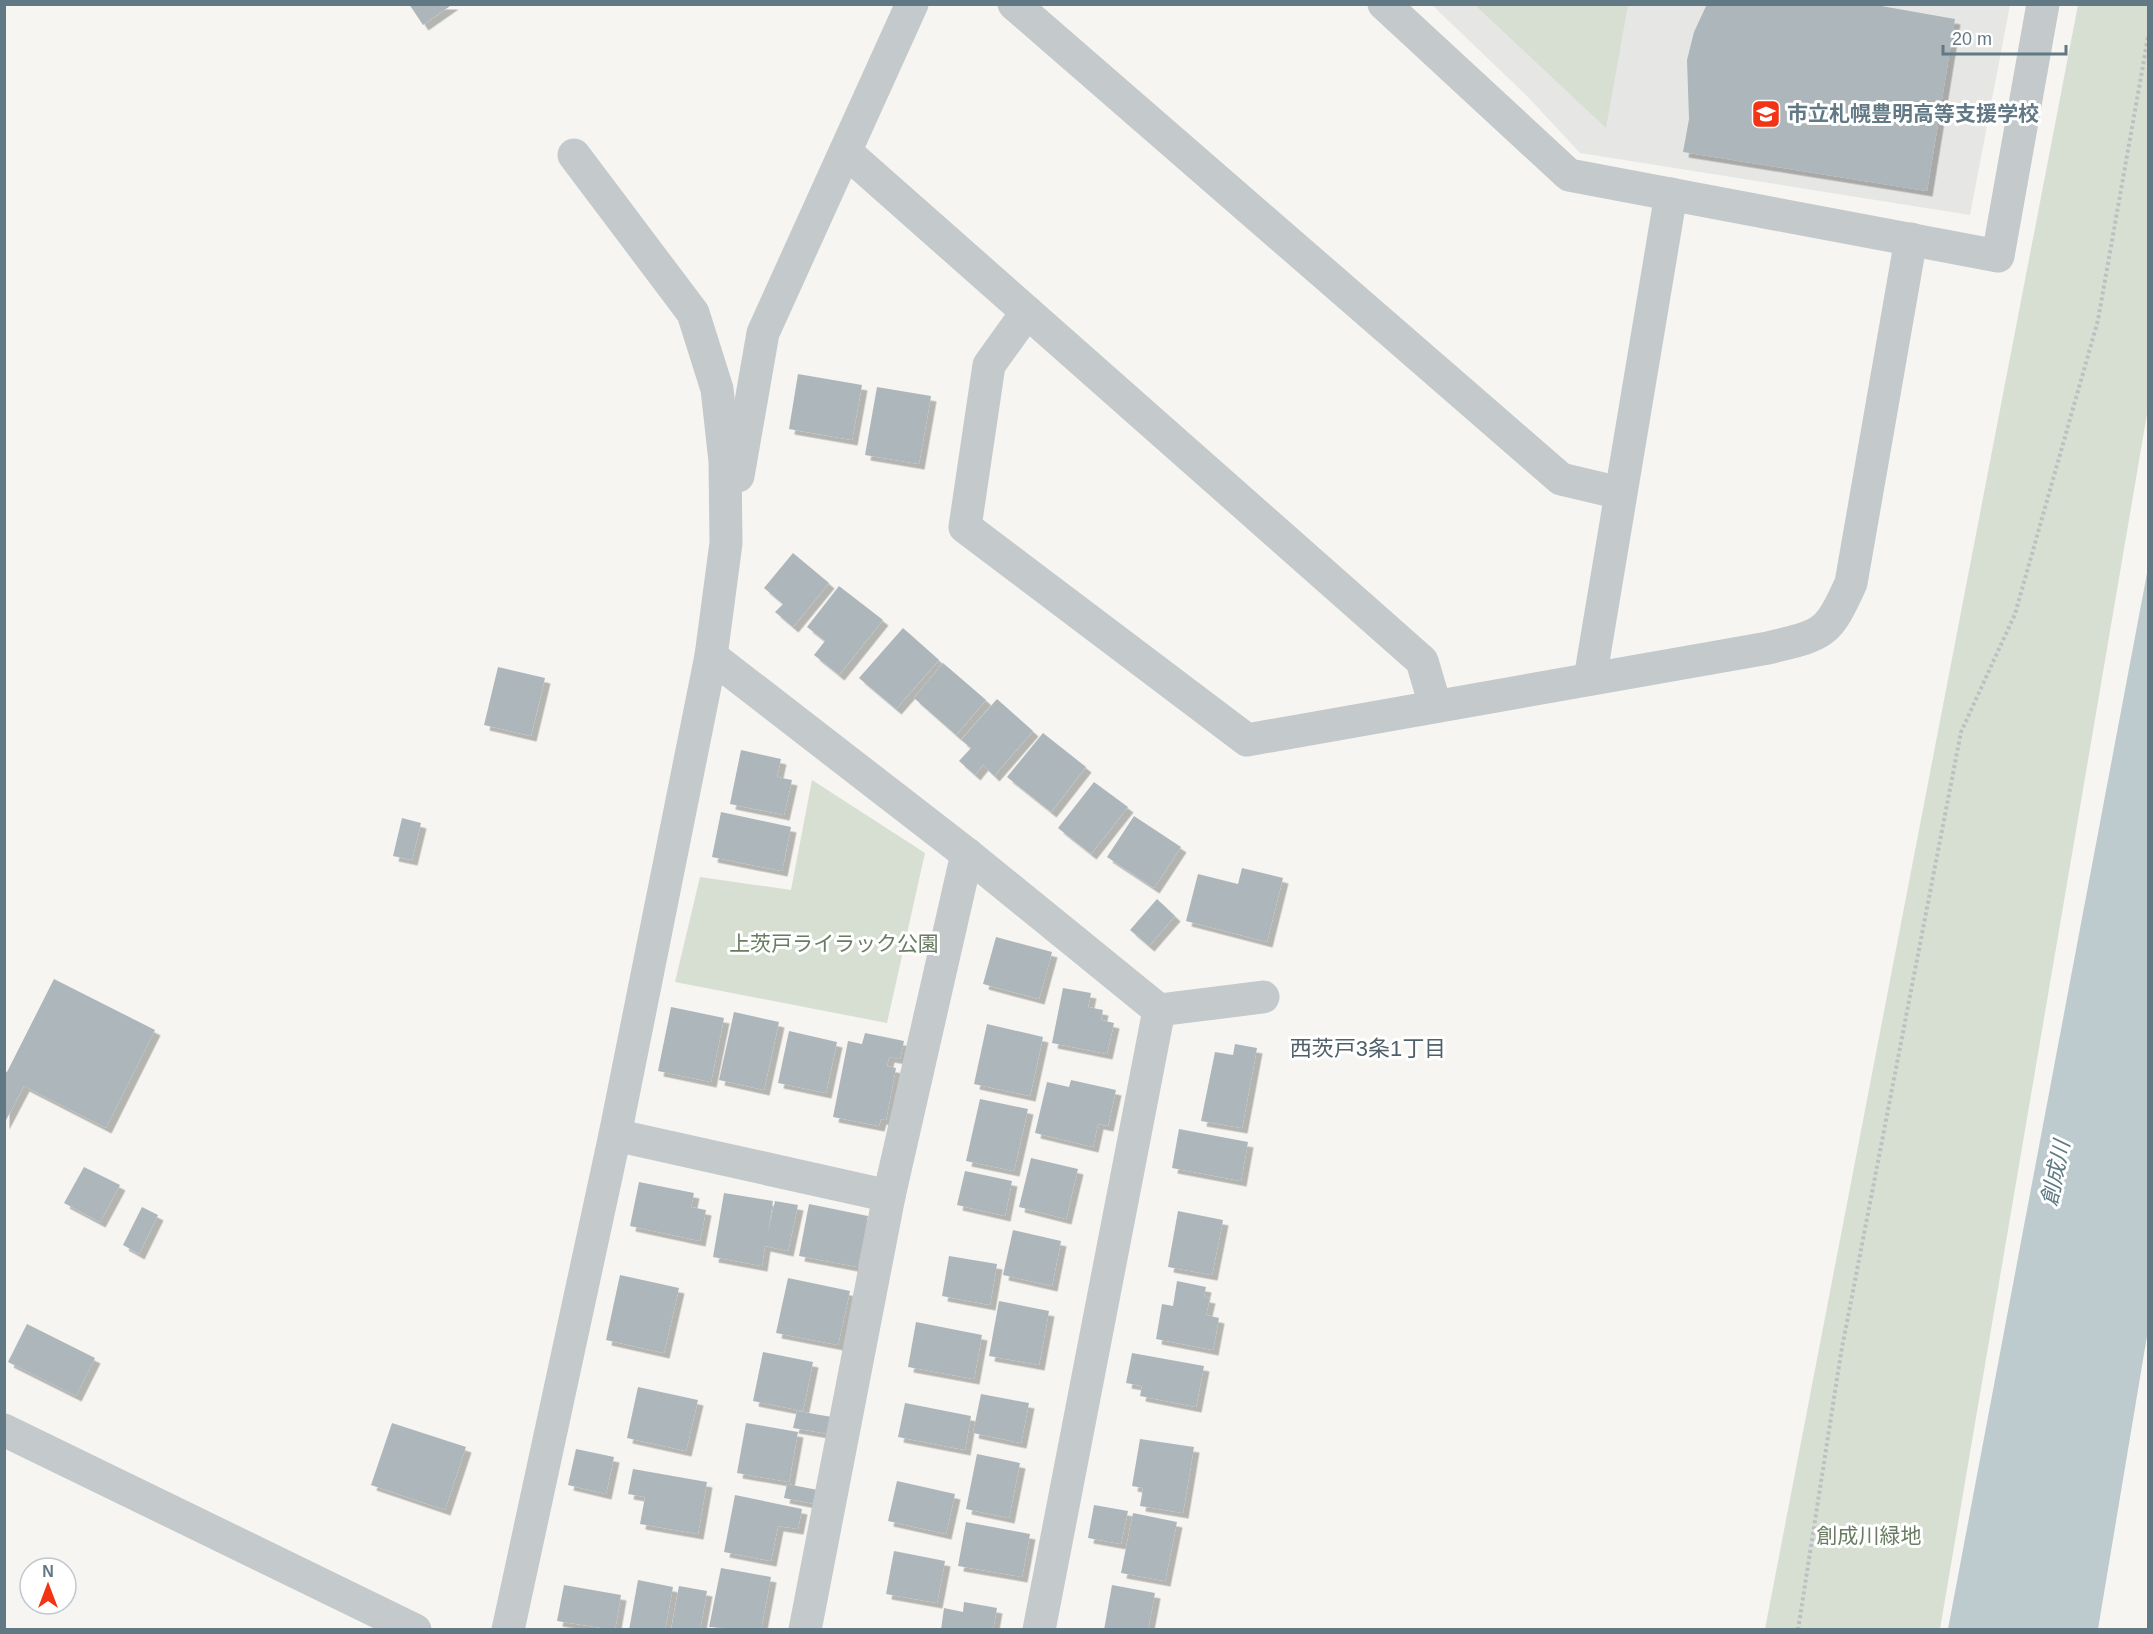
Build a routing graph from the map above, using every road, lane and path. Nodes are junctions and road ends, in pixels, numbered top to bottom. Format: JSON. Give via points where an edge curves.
{"nodes":[{"id":1,"x":912,"y":4,"type":"edge"},
{"id":2,"x":1014,"y":4,"type":"edge"},
{"id":3,"x":1384,"y":4,"type":"edge"},
{"id":4,"x":2043,"y":4,"type":"edge"},
{"id":5,"x":2148,"y":37,"type":"edge"},
{"id":6,"x":846,"y":152,"type":"junction"},
{"id":7,"x":574,"y":155,"type":"dead end"},
{"id":8,"x":1671,"y":194,"type":"junction"},
{"id":9,"x":1911,"y":239,"type":"junction"},
{"id":10,"x":1027,"y":312,"type":"junction"},
{"id":11,"x":1620,"y":493,"type":"junction"},
{"id":12,"x":726,"y":543,"type":"junction"},
{"id":13,"x":711,"y":656,"type":"junction"},
{"id":14,"x":1590,"y":679,"type":"junction"},
{"id":15,"x":1435,"y":705,"type":"junction"},
{"id":16,"x":967,"y":854,"type":"junction"},
{"id":17,"x":1263,"y":997,"type":"dead end"},
{"id":18,"x":1159,"y":1010,"type":"junction"},
{"id":19,"x":615,"y":1135,"type":"junction"},
{"id":20,"x":889,"y":1196,"type":"junction"},
{"id":21,"x":4,"y":1430,"type":"edge"},
{"id":22,"x":415,"y":1629,"type":"edge"},
{"id":23,"x":508,"y":1629,"type":"edge"},
{"id":24,"x":805,"y":1629,"type":"edge"},
{"id":25,"x":1039,"y":1629,"type":"edge"},
{"id":26,"x":1798,"y":1629,"type":"edge"}],
"edges":[{"from":1,"to":6,"type":"street"},
{"from":2,"to":11,"type":"street","via":[[1561,479]]},
{"from":3,"to":8,"type":"street","via":[[1569,175]]},
{"from":4,"to":9,"type":"street","via":[[1998,256]]},
{"from":5,"to":26,"type":"path","via":[[2098,320],[2015,614],[1961,732],[1841,1353]]},
{"from":6,"to":10,"type":"street"},
{"from":6,"to":12,"type":"street","via":[[763,333]]},
{"from":7,"to":12,"type":"street","via":[[693,313],[717,389],[725,461]]},
{"from":8,"to":9,"type":"street"},
{"from":8,"to":11,"type":"street"},
{"from":9,"to":14,"type":"street","via":[[1851,583],[1834,621],[1813,636],[1768,648]]},
{"from":10,"to":15,"type":"street","via":[[1422,661]]},
{"from":10,"to":15,"type":"street","via":[[989,365],[965,527],[1247,740]]},
{"from":11,"to":14,"type":"street"},
{"from":12,"to":13,"type":"street"},
{"from":13,"to":16,"type":"street"},
{"from":13,"to":19,"type":"street"},
{"from":14,"to":15,"type":"street"},
{"from":16,"to":18,"type":"street"},
{"from":16,"to":20,"type":"street"},
{"from":17,"to":18,"type":"street"},
{"from":18,"to":25,"type":"street"},
{"from":19,"to":20,"type":"street"},
{"from":19,"to":23,"type":"street"},
{"from":20,"to":24,"type":"street"},
{"from":21,"to":22,"type":"street"}]}
